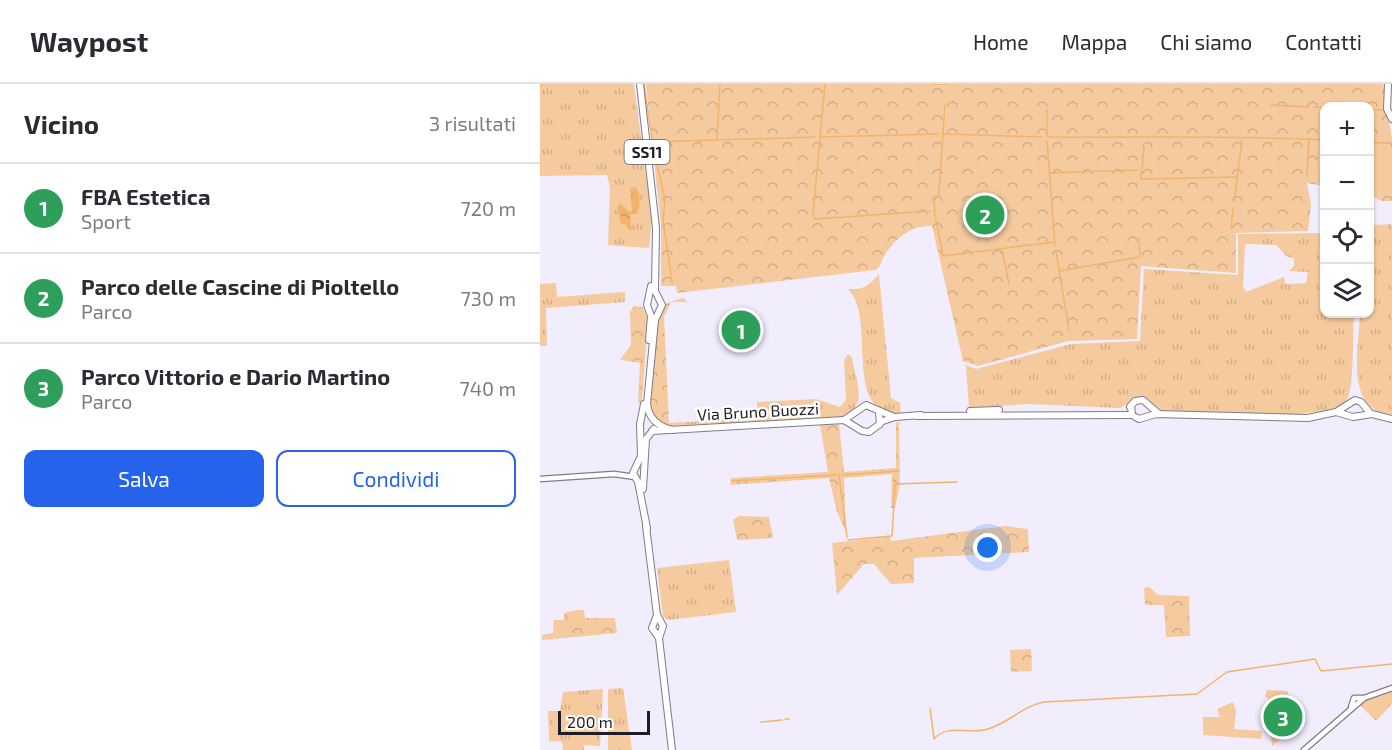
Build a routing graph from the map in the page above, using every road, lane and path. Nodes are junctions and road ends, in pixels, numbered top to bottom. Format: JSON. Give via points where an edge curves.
{"nodes":[{"id":1,"x":640,"y":84,"type":"edge"},
{"id":2,"x":1389,"y":84,"type":"edge"},
{"id":3,"x":1392,"y":90,"type":"edge"},
{"id":4,"x":1391,"y":118,"type":"edge"},
{"id":5,"x":655,"y":220,"type":"junction"},
{"id":6,"x":657,"y":298,"type":"junction"},
{"id":7,"x":649,"y":301,"type":"junction"},
{"id":8,"x":649,"y":310,"type":"junction"},
{"id":9,"x":660,"y":310,"type":"junction"},
{"id":10,"x":1347,"y":405,"type":"junction"},
{"id":11,"x":1131,"y":406,"type":"junction"},
{"id":12,"x":1149,"y":406,"type":"junction"},
{"id":13,"x":1364,"y":407,"type":"junction"},
{"id":14,"x":879,"y":412,"type":"junction"},
{"id":15,"x":1336,"y":412,"type":"junction"},
{"id":16,"x":855,"y":414,"type":"junction"},
{"id":17,"x":1348,"y":414,"type":"junction"},
{"id":18,"x":1372,"y":414,"type":"junction"},
{"id":19,"x":1117,"y":415,"type":"junction"},
{"id":20,"x":1132,"y":415,"type":"junction"},
{"id":21,"x":1162,"y":415,"type":"junction"},
{"id":22,"x":1362,"y":415,"type":"junction"},
{"id":23,"x":1146,"y":416,"type":"junction"},
{"id":24,"x":894,"y":417,"type":"junction"},
{"id":25,"x":643,"y":419,"type":"junction"},
{"id":26,"x":1392,"y":419,"type":"edge"},
{"id":27,"x":653,"y":420,"type":"junction"},
{"id":28,"x":844,"y":420,"type":"junction"},
{"id":29,"x":880,"y":422,"type":"junction"},
{"id":30,"x":856,"y":425,"type":"junction"},
{"id":31,"x":641,"y":429,"type":"junction"},
{"id":32,"x":673,"y":430,"type":"junction"},
{"id":33,"x":651,"y":431,"type":"junction"},
{"id":34,"x":638,"y":473,"type":"junction"},
{"id":35,"x":540,"y":479,"type":"edge"},
{"id":36,"x":1392,"y":688,"type":"edge"},
{"id":37,"x":672,"y":750,"type":"edge"},
{"id":38,"x":1304,"y":750,"type":"edge"}],
"edges":[{"from":1,"to":5,"type":"main road","number":"SS11"},
{"from":2,"to":3,"type":"main road"},
{"from":2,"to":4,"type":"main road"},
{"from":5,"to":6,"type":"main road","number":"SS11"},
{"from":5,"to":7,"type":"main road","number":"SS11"},
{"from":6,"to":7,"type":"main road"},
{"from":6,"to":9,"type":"main road","number":"SS11","via":[[662,304]]},
{"from":7,"to":8,"type":"main road","number":"SS11"},
{"from":8,"to":9,"type":"main road"},
{"from":8,"to":25,"type":"main road","number":"SS11"},
{"from":9,"to":27,"type":"main road","number":"SS11","via":[[655,320],[647,399]]},
{"from":10,"to":13,"type":"main road","via":[[1357,400]]},
{"from":10,"to":15,"type":"main road"},
{"from":10,"to":17,"type":"main road"},
{"from":11,"to":12,"type":"main road","via":[[1140,399]]},
{"from":11,"to":19,"type":"main road"},
{"from":11,"to":20,"type":"main road"},
{"from":12,"to":21,"type":"main road"},
{"from":12,"to":23,"type":"main road"},
{"from":13,"to":18,"type":"main road"},
{"from":13,"to":22,"type":"main road"},
{"from":14,"to":16,"type":"main road","via":[[866,405]]},
{"from":14,"to":24,"type":"main road"},
{"from":14,"to":29,"type":"main road"},
{"from":15,"to":17,"type":"main road"},
{"from":15,"to":21,"type":"main road","via":[[1310,418]]},
{"from":16,"to":28,"type":"main road","name":"Via Bruno Buozzi"},
{"from":16,"to":30,"type":"main road"},
{"from":17,"to":22,"type":"main road","via":[[1355,418]]},
{"from":18,"to":22,"type":"main road"},
{"from":18,"to":26,"type":"main road"},
{"from":19,"to":20,"type":"main road"},
{"from":19,"to":24,"type":"main road"},
{"from":20,"to":23,"type":"main road"},
{"from":21,"to":23,"type":"main road"},
{"from":24,"to":29,"type":"main road"},
{"from":25,"to":27,"type":"main road"},
{"from":25,"to":31,"type":"main road","number":"SS11"},
{"from":27,"to":32,"type":"main road","name":"Via Bruno Buozzi"},
{"from":27,"to":33,"type":"main road","number":"SS11"},
{"from":28,"to":30,"type":"main road","name":"Via Bruno Buozzi"},
{"from":28,"to":32,"type":"main road","name":"Via Bruno Buozzi"},
{"from":29,"to":30,"type":"main road","via":[[869,432]]},
{"from":31,"to":33,"type":"main road"},
{"from":31,"to":34,"type":"main road","number":"SS11"},
{"from":32,"to":33,"type":"main road","name":"Via Bruno Buozzi"},
{"from":33,"to":34,"type":"main road","number":"SS11"},
{"from":34,"to":35,"type":"street"},
{"from":34,"to":37,"type":"main road","number":"SS11","via":[[657,619],[652,627],[659,634]]},
{"from":36,"to":38,"type":"street","via":[[1353,705]]}]}
